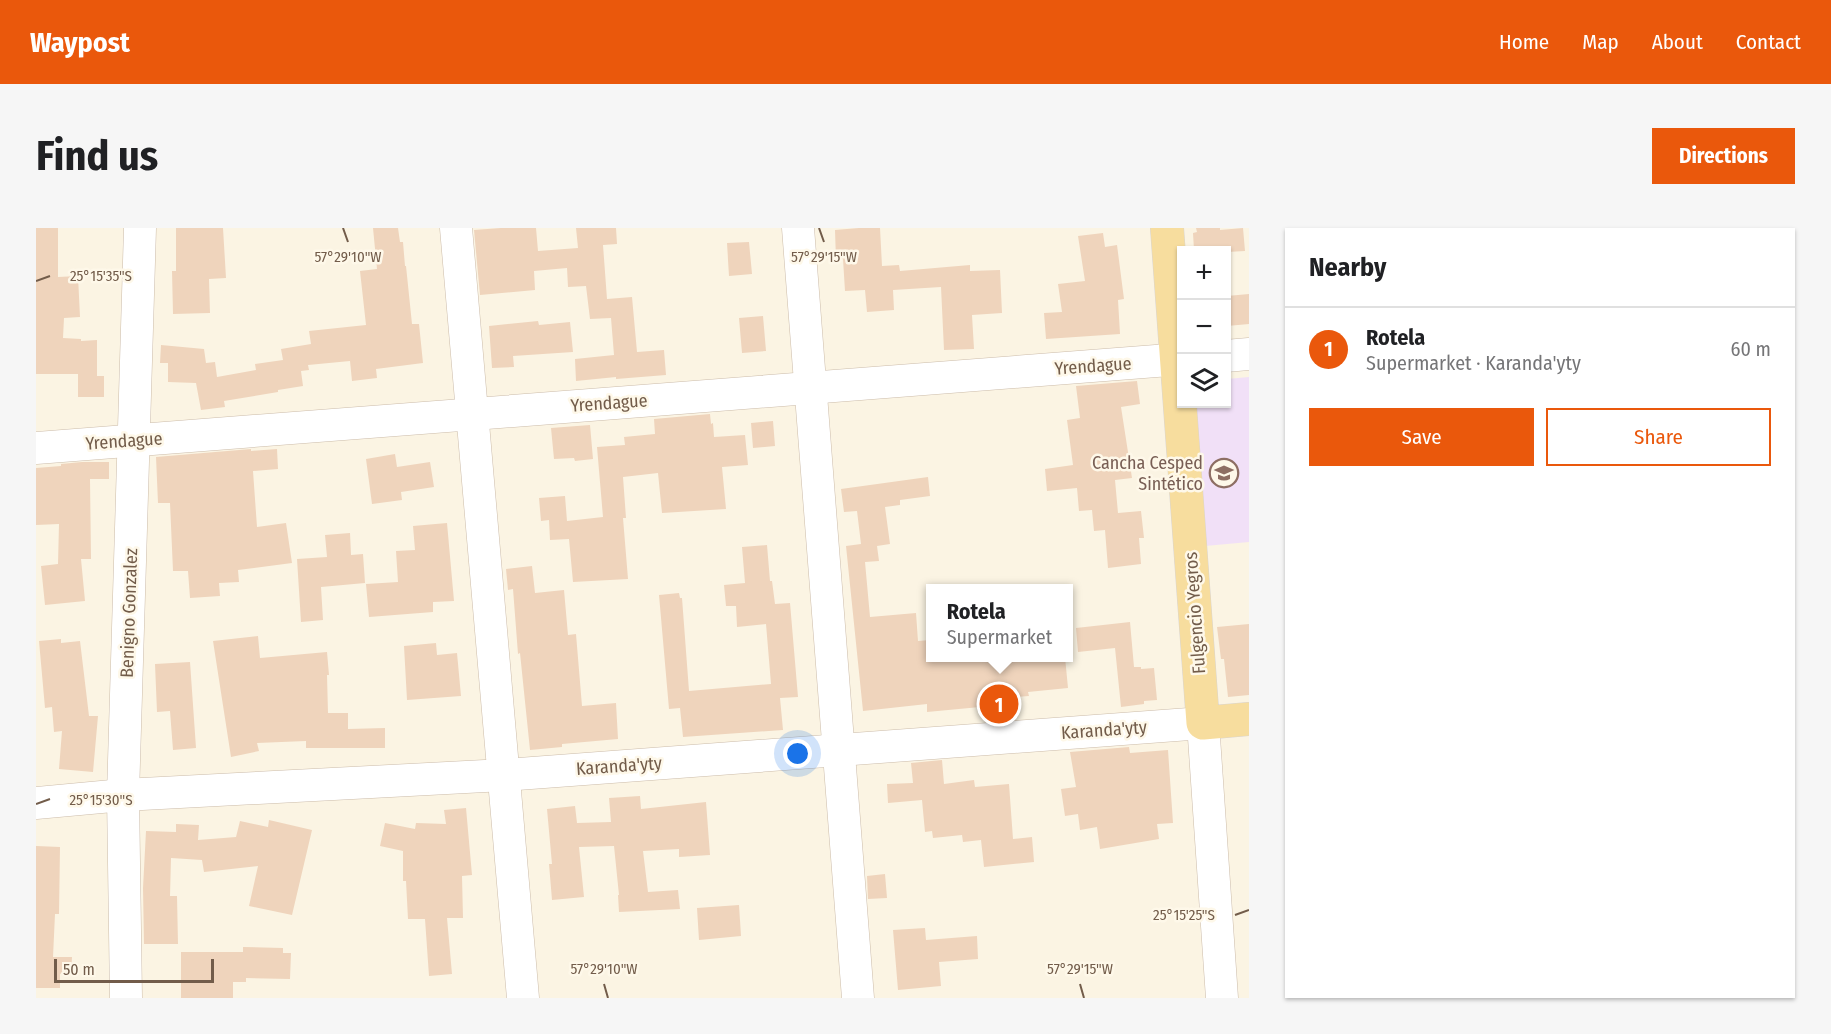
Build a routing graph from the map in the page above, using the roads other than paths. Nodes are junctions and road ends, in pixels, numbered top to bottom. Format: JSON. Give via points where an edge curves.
{"nodes":[{"id":1,"x":140,"y":228,"type":"edge"},
{"id":2,"x":456,"y":228,"type":"edge"},
{"id":3,"x":798,"y":228,"type":"edge"},
{"id":4,"x":1167,"y":228,"type":"edge"},
{"id":5,"x":1179,"y":354,"type":"edge"},
{"id":6,"x":1249,"y":354,"type":"edge"},
{"id":7,"x":1231,"y":356,"type":"edge"},
{"id":8,"x":1177,"y":359,"type":"edge"},
{"id":9,"x":811,"y":388,"type":"junction"},
{"id":10,"x":1182,"y":408,"type":"edge"},
{"id":11,"x":472,"y":414,"type":"junction"},
{"id":12,"x":135,"y":440,"type":"junction"},
{"id":13,"x":36,"y":448,"type":"edge"},
{"id":14,"x":1249,"y":719,"type":"edge"},
{"id":15,"x":1203,"y":723,"type":"junction"},
{"id":16,"x":839,"y":750,"type":"junction"},
{"id":17,"x":504,"y":775,"type":"junction"},
{"id":18,"x":123,"y":795,"type":"junction"},
{"id":19,"x":36,"y":803,"type":"edge"},
{"id":20,"x":126,"y":998,"type":"edge"},
{"id":21,"x":523,"y":998,"type":"edge"},
{"id":22,"x":858,"y":998,"type":"edge"},
{"id":23,"x":1222,"y":998,"type":"edge"}],
"edges":[{"from":1,"to":12,"type":"street","name":"Benigno Gonzalez"},
{"from":2,"to":11,"type":"street"},
{"from":3,"to":9,"type":"street"},
{"from":4,"to":5,"type":"main road","name":"Fulgencio Yegros"},
{"from":6,"to":7,"type":"street"},
{"from":8,"to":9,"type":"street","name":"Yrendague"},
{"from":9,"to":11,"type":"street","name":"Yrendague"},
{"from":9,"to":16,"type":"street"},
{"from":10,"to":15,"type":"main road","name":"Fulgencio Yegros"},
{"from":11,"to":12,"type":"street","name":"Yrendague"},
{"from":11,"to":17,"type":"street"},
{"from":12,"to":13,"type":"street","name":"Yrendague"},
{"from":12,"to":18,"type":"street","name":"Benigno Gonzalez"},
{"from":14,"to":15,"type":"main road"},
{"from":15,"to":16,"type":"street","name":"Karanda'yty"},
{"from":15,"to":23,"type":"street","name":"Fulgencio Yegros"},
{"from":16,"to":17,"type":"street","name":"Karanda'yty"},
{"from":16,"to":22,"type":"street"},
{"from":17,"to":18,"type":"street","name":"Karanda'yty"},
{"from":17,"to":21,"type":"street"},
{"from":18,"to":19,"type":"street","name":"Karanda'yty"},
{"from":18,"to":20,"type":"street","name":"Benigno Gonzalez"}]}
